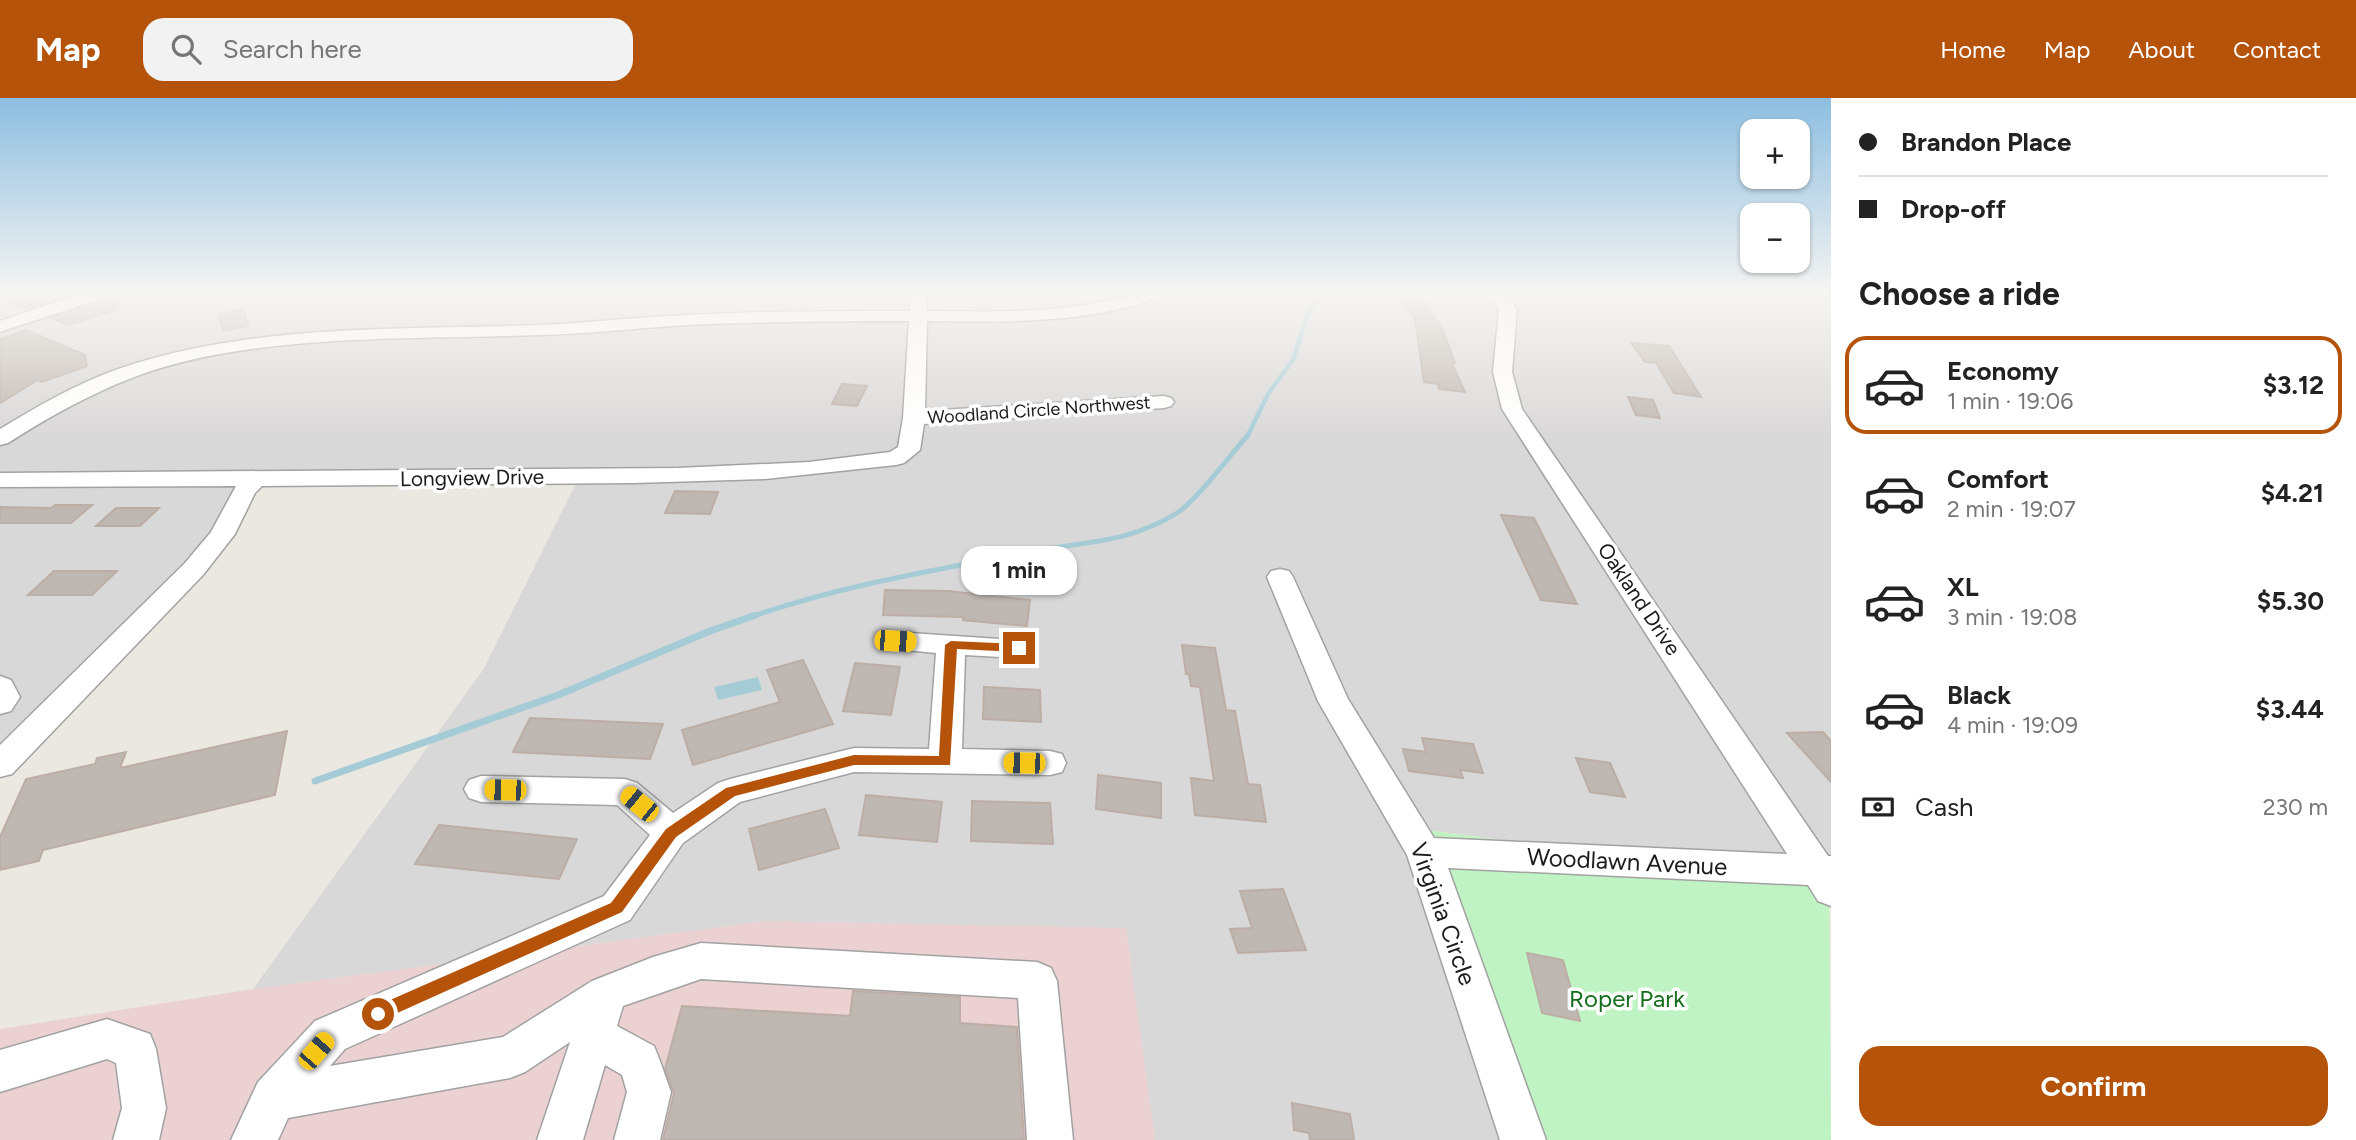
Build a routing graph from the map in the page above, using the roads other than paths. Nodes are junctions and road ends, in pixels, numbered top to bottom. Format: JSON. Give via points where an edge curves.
{"nodes":[{"id":1,"x":252,"y":344,"type":"edge"},
{"id":2,"x":917,"y":344,"type":"edge"},
{"id":3,"x":1504,"y":344,"type":"edge"},
{"id":4,"x":1164,"y":402,"type":"dead end"},
{"id":5,"x":914,"y":418,"type":"junction"},
{"id":6,"x":0,"y":438,"type":"edge"},
{"id":7,"x":257,"y":479,"type":"junction"},
{"id":8,"x":0,"y":480,"type":"edge"},
{"id":9,"x":1280,"y":577,"type":"dead end"},
{"id":10,"x":895,"y":641,"type":"dead end"},
{"id":11,"x":951,"y":645,"type":"junction"},
{"id":12,"x":1019,"y":648,"type":"dead end"},
{"id":13,"x":0,"y":687,"type":"edge"},
{"id":14,"x":0,"y":702,"type":"edge"},
{"id":15,"x":946,"y":762,"type":"junction"},
{"id":16,"x":1050,"y":764,"type":"dead end"},
{"id":17,"x":0,"y":765,"type":"edge"},
{"id":18,"x":481,"y":789,"type":"dead end"},
{"id":19,"x":671,"y":833,"type":"junction"},
{"id":20,"x":1424,"y":852,"type":"junction"},
{"id":21,"x":1827,"y":877,"type":"edge"},
{"id":22,"x":607,"y":994,"type":"junction"},
{"id":23,"x":593,"y":1036,"type":"junction"},
{"id":24,"x":0,"y":1071,"type":"edge"},
{"id":25,"x":274,"y":1098,"type":"junction"},
{"id":26,"x":136,"y":1140,"type":"edge"},
{"id":27,"x":254,"y":1140,"type":"edge"},
{"id":28,"x":560,"y":1140,"type":"edge"},
{"id":29,"x":637,"y":1140,"type":"edge"},
{"id":30,"x":1050,"y":1140,"type":"edge"},
{"id":31,"x":1522,"y":1140,"type":"edge"}],
"edges":[{"from":1,"to":6,"type":"street","via":[[197,353],[130,373],[66,398]]},
{"from":2,"to":5,"type":"street","name":"Longview Drive"},
{"from":3,"to":21,"type":"street","name":"Oakland Drive","via":[[1501,366],[1512,409]]},
{"from":4,"to":5,"type":"street","name":"Woodland Circle Northwest"},
{"from":5,"to":7,"type":"street","name":"Longview Drive","via":[[909,450],[896,458],[780,472]]},
{"from":7,"to":8,"type":"street","name":"Longview Drive"},
{"from":7,"to":17,"type":"street","via":[[244,490],[222,534],[194,569]]},
{"from":9,"to":20,"type":"street","name":"Virginia Circle","via":[[1334,701]]},
{"from":10,"to":11,"type":"street"},
{"from":11,"to":12,"type":"street"},
{"from":11,"to":15,"type":"street"},
{"from":13,"to":14,"type":"street","via":[[5,697]]},
{"from":15,"to":16,"type":"street"},
{"from":15,"to":19,"type":"street","via":[[854,760],[730,792]]},
{"from":18,"to":19,"type":"street","via":[[625,792]]},
{"from":19,"to":25,"type":"street","via":[[617,908],[330,1035]]},
{"from":20,"to":21,"type":"street","name":"Woodlawn Avenue"},
{"from":20,"to":31,"type":"street","name":"Virginia Circle"},
{"from":22,"to":23,"type":"street"},
{"from":22,"to":25,"type":"street","via":[[510,1058]]},
{"from":22,"to":30,"type":"street","via":[[702,961],[1037,981]]},
{"from":23,"to":28,"type":"street"},
{"from":23,"to":29,"type":"street","via":[[639,1061],[649,1092]]},
{"from":24,"to":26,"type":"street","via":[[107,1039],[135,1049],[144,1108]]},
{"from":25,"to":27,"type":"street"}]}
